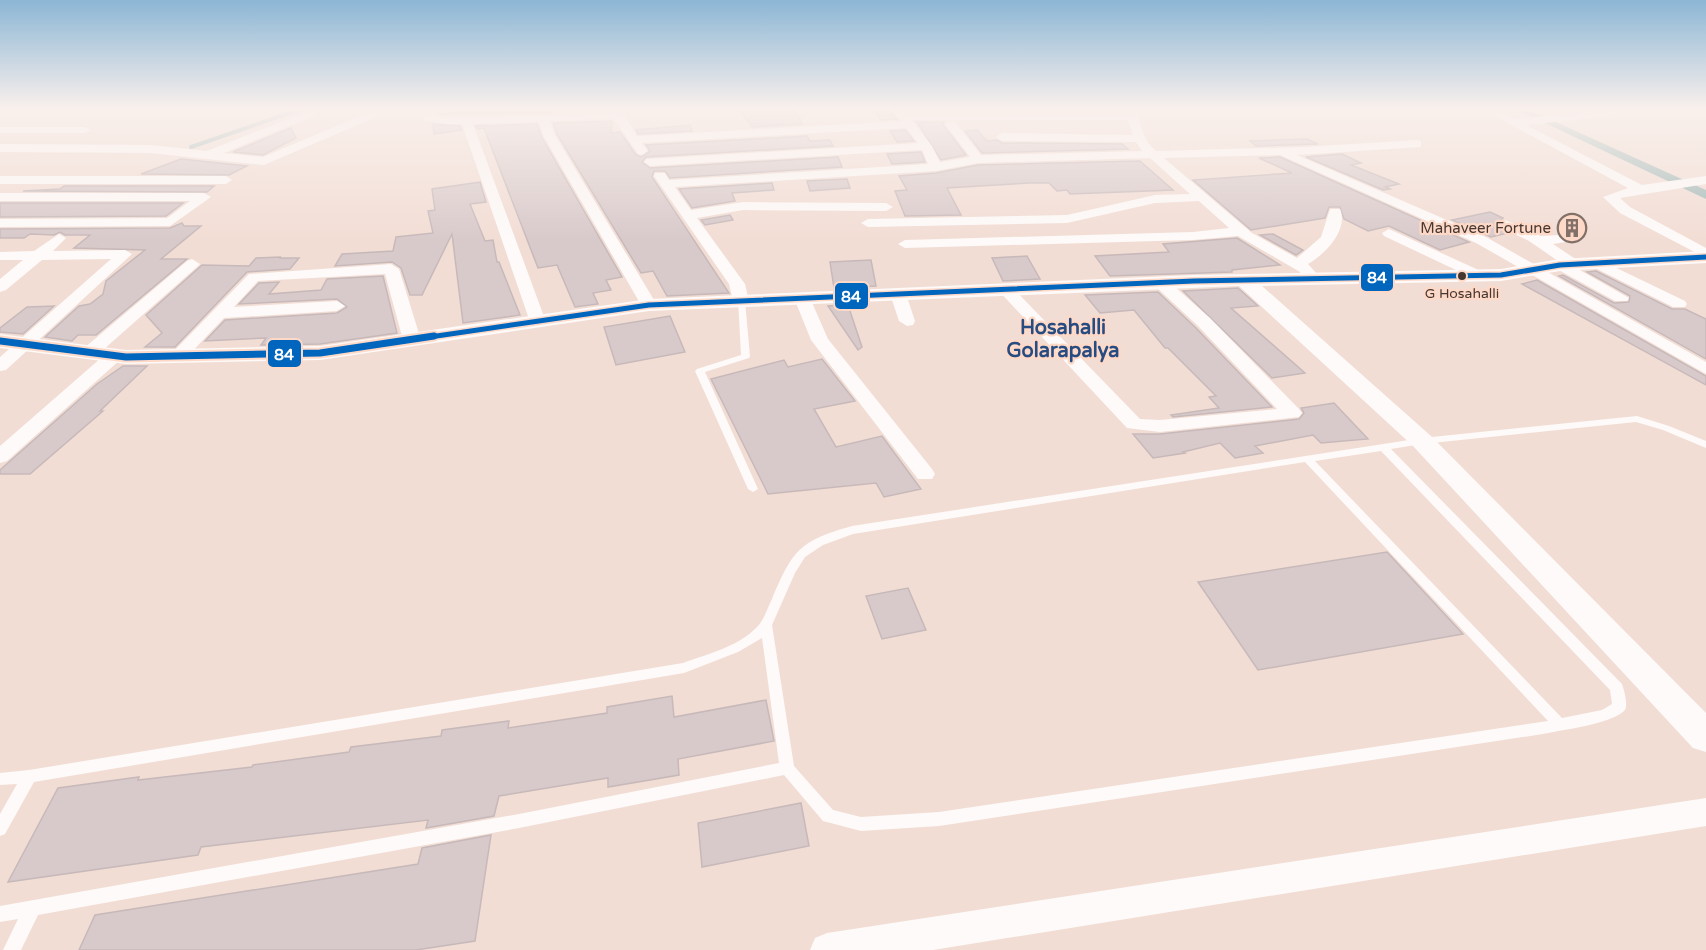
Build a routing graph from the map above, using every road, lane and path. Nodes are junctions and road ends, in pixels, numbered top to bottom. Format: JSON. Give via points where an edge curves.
{"nodes":[{"id":1,"x":182,"y":152,"type":"edge"},
{"id":2,"x":214,"y":152,"type":"edge"},
{"id":3,"x":284,"y":152,"type":"edge"},
{"id":4,"x":478,"y":152,"type":"edge"},
{"id":5,"x":559,"y":152,"type":"edge"},
{"id":6,"x":643,"y":152,"type":"edge"},
{"id":7,"x":817,"y":152,"type":"edge"},
{"id":8,"x":929,"y":152,"type":"edge"},
{"id":9,"x":973,"y":152,"type":"edge"},
{"id":10,"x":1194,"y":152,"type":"edge"},
{"id":11,"x":1281,"y":152,"type":"edge"},
{"id":12,"x":1569,"y":152,"type":"edge"},
{"id":13,"x":1152,"y":153,"type":"junction"},
{"id":14,"x":207,"y":155,"type":"junction"},
{"id":15,"x":978,"y":159,"type":"junction"},
{"id":16,"x":650,"y":162,"type":"junction"},
{"id":17,"x":936,"y":167,"type":"junction"},
{"id":18,"x":0,"y":180,"type":"edge"},
{"id":19,"x":21,"y":180,"type":"junction"},
{"id":20,"x":226,"y":180,"type":"dead end"},
{"id":21,"x":1706,"y":180,"type":"edge"},
{"id":22,"x":666,"y":184,"type":"junction"},
{"id":23,"x":1640,"y":189,"type":"junction"},
{"id":24,"x":0,"y":192,"type":"edge"},
{"id":25,"x":1202,"y":197,"type":"junction"},
{"id":26,"x":0,"y":198,"type":"edge"},
{"id":27,"x":886,"y":207,"type":"dead end"},
{"id":28,"x":1335,"y":212,"type":"dead end"},
{"id":29,"x":688,"y":215,"type":"junction"},
{"id":30,"x":0,"y":223,"type":"edge"},
{"id":31,"x":868,"y":223,"type":"dead end"},
{"id":32,"x":1505,"y":224,"type":"dead end"},
{"id":33,"x":1241,"y":231,"type":"junction"},
{"id":34,"x":1389,"y":233,"type":"dead end"},
{"id":35,"x":1573,"y":237,"type":"dead end"},
{"id":36,"x":59,"y":238,"type":"dead end"},
{"id":37,"x":1539,"y":241,"type":"junction"},
{"id":38,"x":904,"y":244,"type":"dead end"},
{"id":39,"x":0,"y":256,"type":"edge"},
{"id":40,"x":1706,"y":256,"type":"edge"},
{"id":41,"x":35,"y":257,"type":"junction"},
{"id":42,"x":192,"y":264,"type":"dead end"},
{"id":43,"x":1567,"y":265,"type":"junction"},
{"id":44,"x":1600,"y":265,"type":"junction"},
{"id":45,"x":1534,"y":271,"type":"junction"},
{"id":46,"x":1302,"y":272,"type":"junction"},
{"id":47,"x":1480,"y":276,"type":"junction"},
{"id":48,"x":1244,"y":280,"type":"junction"},
{"id":49,"x":1160,"y":282,"type":"junction"},
{"id":50,"x":0,"y":287,"type":"edge"},
{"id":51,"x":1005,"y":289,"type":"junction"},
{"id":52,"x":898,"y":294,"type":"junction"},
{"id":53,"x":802,"y":298,"type":"junction"},
{"id":54,"x":1621,"y":298,"type":"dead end"},
{"id":55,"x":741,"y":300,"type":"junction"},
{"id":56,"x":1679,"y":304,"type":"dead end"},
{"id":57,"x":649,"y":305,"type":"junction"},
{"id":58,"x":336,"y":306,"type":"dead end"},
{"id":59,"x":220,"y":313,"type":"junction"},
{"id":60,"x":907,"y":321,"type":"dead end"},
{"id":61,"x":538,"y":322,"type":"junction"},
{"id":62,"x":412,"y":340,"type":"junction"},
{"id":63,"x":0,"y":341,"type":"edge"},
{"id":64,"x":27,"y":343,"type":"junction"},
{"id":65,"x":89,"y":353,"type":"junction"},
{"id":66,"x":114,"y":355,"type":"junction"},
{"id":67,"x":179,"y":355,"type":"junction"},
{"id":68,"x":1706,"y":355,"type":"edge"},
{"id":69,"x":1688,"y":359,"type":"junction"},
{"id":70,"x":0,"y":366,"type":"edge"},
{"id":71,"x":1706,"y":369,"type":"edge"},
{"id":72,"x":1422,"y":441,"type":"junction"},
{"id":73,"x":1706,"y":445,"type":"edge"},
{"id":74,"x":1383,"y":447,"type":"junction"},
{"id":75,"x":0,"y":457,"type":"edge"},
{"id":76,"x":1308,"y":459,"type":"junction"},
{"id":77,"x":925,"y":474,"type":"dead end"},
{"id":78,"x":753,"y":489,"type":"dead end"},
{"id":79,"x":766,"y":624,"type":"junction"},
{"id":80,"x":1560,"y":725,"type":"junction"},
{"id":81,"x":1706,"y":736,"type":"edge"},
{"id":82,"x":787,"y":768,"type":"junction"},
{"id":83,"x":29,"y":776,"type":"junction"},
{"id":84,"x":0,"y":779,"type":"edge"},
{"id":85,"x":1706,"y":812,"type":"edge"},
{"id":86,"x":0,"y":829,"type":"edge"},
{"id":87,"x":32,"y":909,"type":"junction"},
{"id":88,"x":0,"y":914,"type":"edge"},
{"id":89,"x":844,"y":949,"type":"edge"},
{"id":90,"x":12,"y":950,"type":"edge"}],
"edges":[{"from":1,"to":14,"type":"street"},
{"from":2,"to":14,"type":"street"},
{"from":3,"to":14,"type":"street","via":[[264,161]]},
{"from":4,"to":61,"type":"street"},
{"from":5,"to":57,"type":"street"},
{"from":6,"to":16,"type":"street"},
{"from":7,"to":16,"type":"street"},
{"from":8,"to":17,"type":"street"},
{"from":9,"to":15,"type":"street"},
{"from":10,"to":13,"type":"street"},
{"from":11,"to":45,"type":"street","via":[[1438,219]]},
{"from":12,"to":23,"type":"street"},
{"from":13,"to":15,"type":"street"},
{"from":13,"to":25,"type":"street"},
{"from":15,"to":17,"type":"street"},
{"from":16,"to":22,"type":"street"},
{"from":17,"to":22,"type":"street"},
{"from":18,"to":19,"type":"street"},
{"from":19,"to":20,"type":"street"},
{"from":19,"to":24,"type":"street"},
{"from":21,"to":23,"type":"street"},
{"from":22,"to":29,"type":"street"},
{"from":23,"to":40,"type":"street","via":[[1610,197],[1625,210]]},
{"from":25,"to":31,"type":"street","via":[[1155,199],[1067,219]]},
{"from":25,"to":33,"type":"street"},
{"from":26,"to":30,"type":"street","via":[[204,197],[170,222]]},
{"from":27,"to":29,"type":"street","via":[[743,206]]},
{"from":28,"to":46,"type":"street","via":[[1327,240]]},
{"from":29,"to":55,"type":"street","via":[[737,284]]},
{"from":32,"to":37,"type":"street"},
{"from":33,"to":38,"type":"street","via":[[1193,236]]},
{"from":33,"to":46,"type":"street"},
{"from":34,"to":47,"type":"street"},
{"from":35,"to":37,"type":"street"},
{"from":36,"to":41,"type":"street"},
{"from":37,"to":43,"type":"street"},
{"from":39,"to":41,"type":"street"},
{"from":40,"to":44,"type":"street"},
{"from":41,"to":50,"type":"street"},
{"from":41,"to":64,"type":"street","via":[[125,254]]},
{"from":42,"to":65,"type":"street"},
{"from":43,"to":44,"type":"street"},
{"from":43,"to":45,"type":"street"},
{"from":43,"to":54,"type":"street"},
{"from":44,"to":56,"type":"street"},
{"from":45,"to":47,"type":"street"},
{"from":45,"to":69,"type":"street"},
{"from":46,"to":47,"type":"street"},
{"from":46,"to":48,"type":"street"},
{"from":48,"to":49,"type":"street"},
{"from":48,"to":72,"type":"street"},
{"from":49,"to":51,"type":"street"},
{"from":49,"to":51,"type":"street","via":[[1292,413],[1160,426],[1134,424]]},
{"from":51,"to":52,"type":"street"},
{"from":52,"to":53,"type":"street"},
{"from":52,"to":60,"type":"street"},
{"from":53,"to":55,"type":"street"},
{"from":53,"to":77,"type":"street","via":[[820,340]]},
{"from":55,"to":57,"type":"street"},
{"from":55,"to":78,"type":"lane","via":[[746,356],[700,371]]},
{"from":57,"to":61,"type":"street"},
{"from":58,"to":59,"type":"street"},
{"from":59,"to":62,"type":"street","via":[[254,277],[391,269]]},
{"from":59,"to":67,"type":"street"},
{"from":61,"to":62,"type":"street"},
{"from":62,"to":67,"type":"street","via":[[320,353]]},
{"from":63,"to":64,"type":"street"},
{"from":64,"to":65,"type":"street"},
{"from":64,"to":70,"type":"street"},
{"from":65,"to":66,"type":"street"},
{"from":66,"to":67,"type":"street"},
{"from":66,"to":75,"type":"street"},
{"from":68,"to":69,"type":"street"},
{"from":69,"to":71,"type":"street"},
{"from":72,"to":73,"type":"lane","via":[[1637,419]]},
{"from":72,"to":74,"type":"lane"},
{"from":72,"to":81,"type":"street"},
{"from":74,"to":76,"type":"lane"},
{"from":74,"to":80,"type":"lane","via":[[1617,688],[1619,707],[1605,715]]},
{"from":76,"to":79,"type":"lane","via":[[852,530],[814,542],[796,558]]},
{"from":76,"to":80,"type":"lane"},
{"from":79,"to":82,"type":"lane"},
{"from":79,"to":83,"type":"lane","via":[[760,633],[729,650],[684,668]]},
{"from":80,"to":82,"type":"lane","via":[[939,819],[861,824],[828,816]]},
{"from":82,"to":87,"type":"lane"},
{"from":83,"to":84,"type":"lane"},
{"from":83,"to":86,"type":"lane"},
{"from":85,"to":89,"type":"street"},
{"from":87,"to":88,"type":"lane"},
{"from":87,"to":90,"type":"lane"}]}
